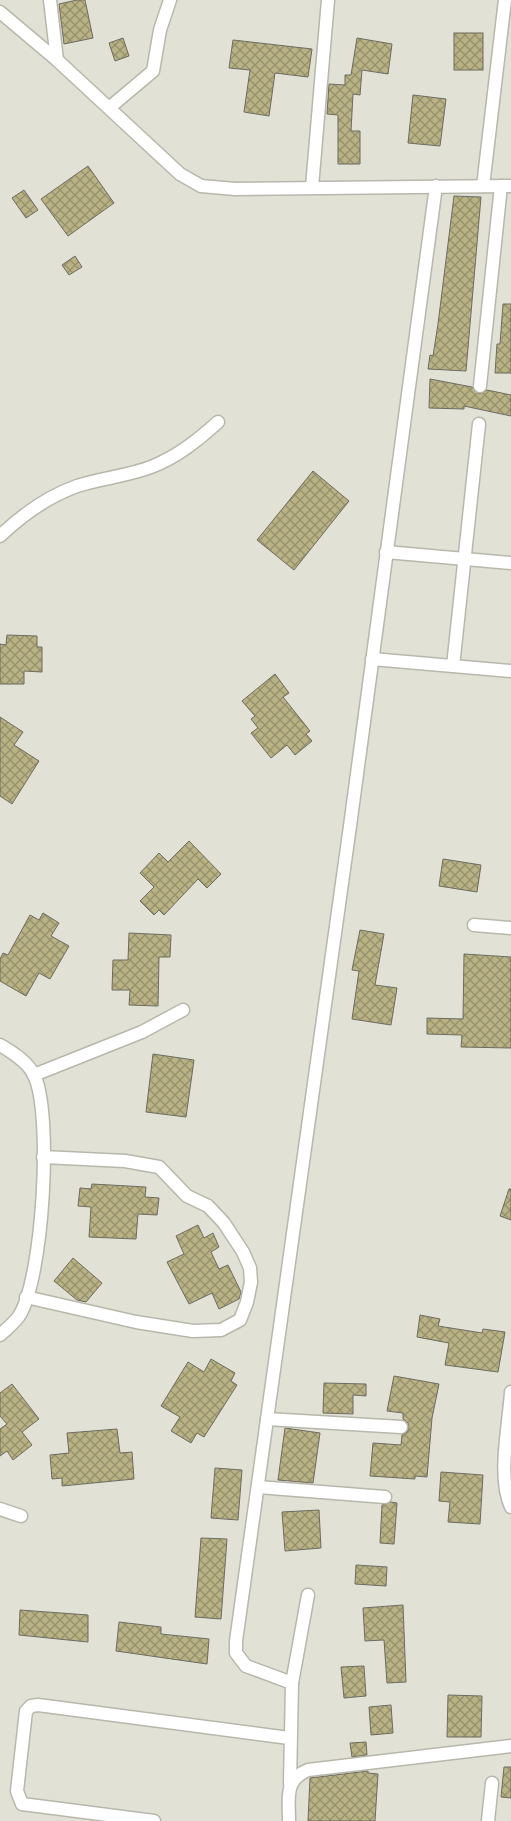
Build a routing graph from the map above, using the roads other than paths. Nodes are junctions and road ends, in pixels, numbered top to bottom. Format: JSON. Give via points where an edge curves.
{"nodes":[{"id":1,"x":50,"y":0,"type":"edge"},
{"id":2,"x":170,"y":0,"type":"edge"},
{"id":3,"x":328,"y":0,"type":"edge"},
{"id":4,"x":505,"y":0,"type":"edge"},
{"id":5,"x":0,"y":12,"type":"edge"},
{"id":6,"x":57,"y":60,"type":"junction"},
{"id":7,"x":109,"y":108,"type":"junction"},
{"id":8,"x":436,"y":186,"type":"junction"},
{"id":9,"x":483,"y":186,"type":"junction"},
{"id":10,"x":506,"y":186,"type":"edge"},
{"id":11,"x":312,"y":187,"type":"junction"},
{"id":12,"x":480,"y":386,"type":"dead end"},
{"id":13,"x":218,"y":422,"type":"dead end"},
{"id":14,"x":479,"y":424,"type":"dead end"},
{"id":15,"x":0,"y":536,"type":"edge"},
{"id":16,"x":386,"y":552,"type":"junction"},
{"id":17,"x":466,"y":559,"type":"junction"},
{"id":18,"x":511,"y":563,"type":"edge"},
{"id":19,"x":372,"y":659,"type":"junction"},
{"id":20,"x":453,"y":666,"type":"junction"},
{"id":21,"x":511,"y":671,"type":"edge"},
{"id":22,"x":474,"y":926,"type":"dead end"},
{"id":23,"x":511,"y":928,"type":"edge"},
{"id":24,"x":183,"y":1010,"type":"dead end"},
{"id":25,"x":0,"y":1045,"type":"edge"},
{"id":26,"x":34,"y":1075,"type":"junction"},
{"id":27,"x":43,"y":1158,"type":"junction"},
{"id":28,"x":26,"y":1297,"type":"junction"},
{"id":29,"x":0,"y":1335,"type":"edge"},
{"id":30,"x":511,"y":1392,"type":"edge"},
{"id":31,"x":267,"y":1419,"type":"junction"},
{"id":32,"x":401,"y":1427,"type":"dead end"},
{"id":33,"x":258,"y":1487,"type":"junction"},
{"id":34,"x":385,"y":1498,"type":"dead end"},
{"id":35,"x":511,"y":1506,"type":"edge"},
{"id":36,"x":0,"y":1509,"type":"edge"},
{"id":37,"x":21,"y":1516,"type":"dead end"},
{"id":38,"x":308,"y":1595,"type":"dead end"},
{"id":39,"x":292,"y":1683,"type":"junction"},
{"id":40,"x":290,"y":1738,"type":"junction"},
{"id":41,"x":511,"y":1746,"type":"edge"},
{"id":42,"x":492,"y":1783,"type":"dead end"},
{"id":43,"x":290,"y":1784,"type":"junction"},
{"id":44,"x":154,"y":1821,"type":"edge"},
{"id":45,"x":288,"y":1821,"type":"edge"},
{"id":46,"x":488,"y":1821,"type":"edge"}],
"edges":[{"from":1,"to":6,"type":"street"},
{"from":2,"to":7,"type":"street","via":[[160,30],[153,71]]},
{"from":3,"to":11,"type":"street"},
{"from":4,"to":9,"type":"street"},
{"from":5,"to":6,"type":"street"},
{"from":6,"to":7,"type":"street"},
{"from":7,"to":11,"type":"street","via":[[190,182],[234,189]]},
{"from":8,"to":9,"type":"street"},
{"from":8,"to":11,"type":"street"},
{"from":8,"to":16,"type":"street"},
{"from":9,"to":10,"type":"street"},
{"from":10,"to":12,"type":"street"},
{"from":13,"to":15,"type":"street","via":[[196,443],[150,468],[76,486],[45,501]]},
{"from":14,"to":17,"type":"street"},
{"from":16,"to":17,"type":"street"},
{"from":16,"to":19,"type":"street"},
{"from":17,"to":18,"type":"street"},
{"from":17,"to":20,"type":"street"},
{"from":19,"to":20,"type":"street"},
{"from":19,"to":31,"type":"street"},
{"from":20,"to":21,"type":"street"},
{"from":22,"to":23,"type":"street"},
{"from":24,"to":26,"type":"street","via":[[142,1032]]},
{"from":25,"to":26,"type":"street","via":[[15,1054]]},
{"from":26,"to":27,"type":"street","via":[[43,1116]]},
{"from":27,"to":28,"type":"street","via":[[35,1265]]},
{"from":27,"to":28,"type":"street","via":[[125,1161],[159,1167],[187,1196],[208,1206],[224,1223],[243,1252],[250,1268],[250,1282],[240,1320],[221,1330],[193,1331],[146,1324]]},
{"from":28,"to":29,"type":"street","via":[[20,1315]]},
{"from":30,"to":35,"type":"street","via":[[504,1480]]},
{"from":31,"to":32,"type":"street"},
{"from":31,"to":33,"type":"street"},
{"from":33,"to":34,"type":"street"},
{"from":33,"to":39,"type":"street","via":[[236,1653],[246,1666]]},
{"from":36,"to":37,"type":"street"},
{"from":38,"to":39,"type":"street"},
{"from":39,"to":40,"type":"street"},
{"from":40,"to":43,"type":"street"},
{"from":40,"to":44,"type":"street","via":[[30,1706],[26,1711],[17,1791],[22,1804]]},
{"from":41,"to":43,"type":"street","via":[[308,1770],[297,1775]]},
{"from":42,"to":46,"type":"street"},
{"from":43,"to":45,"type":"street"}]}
